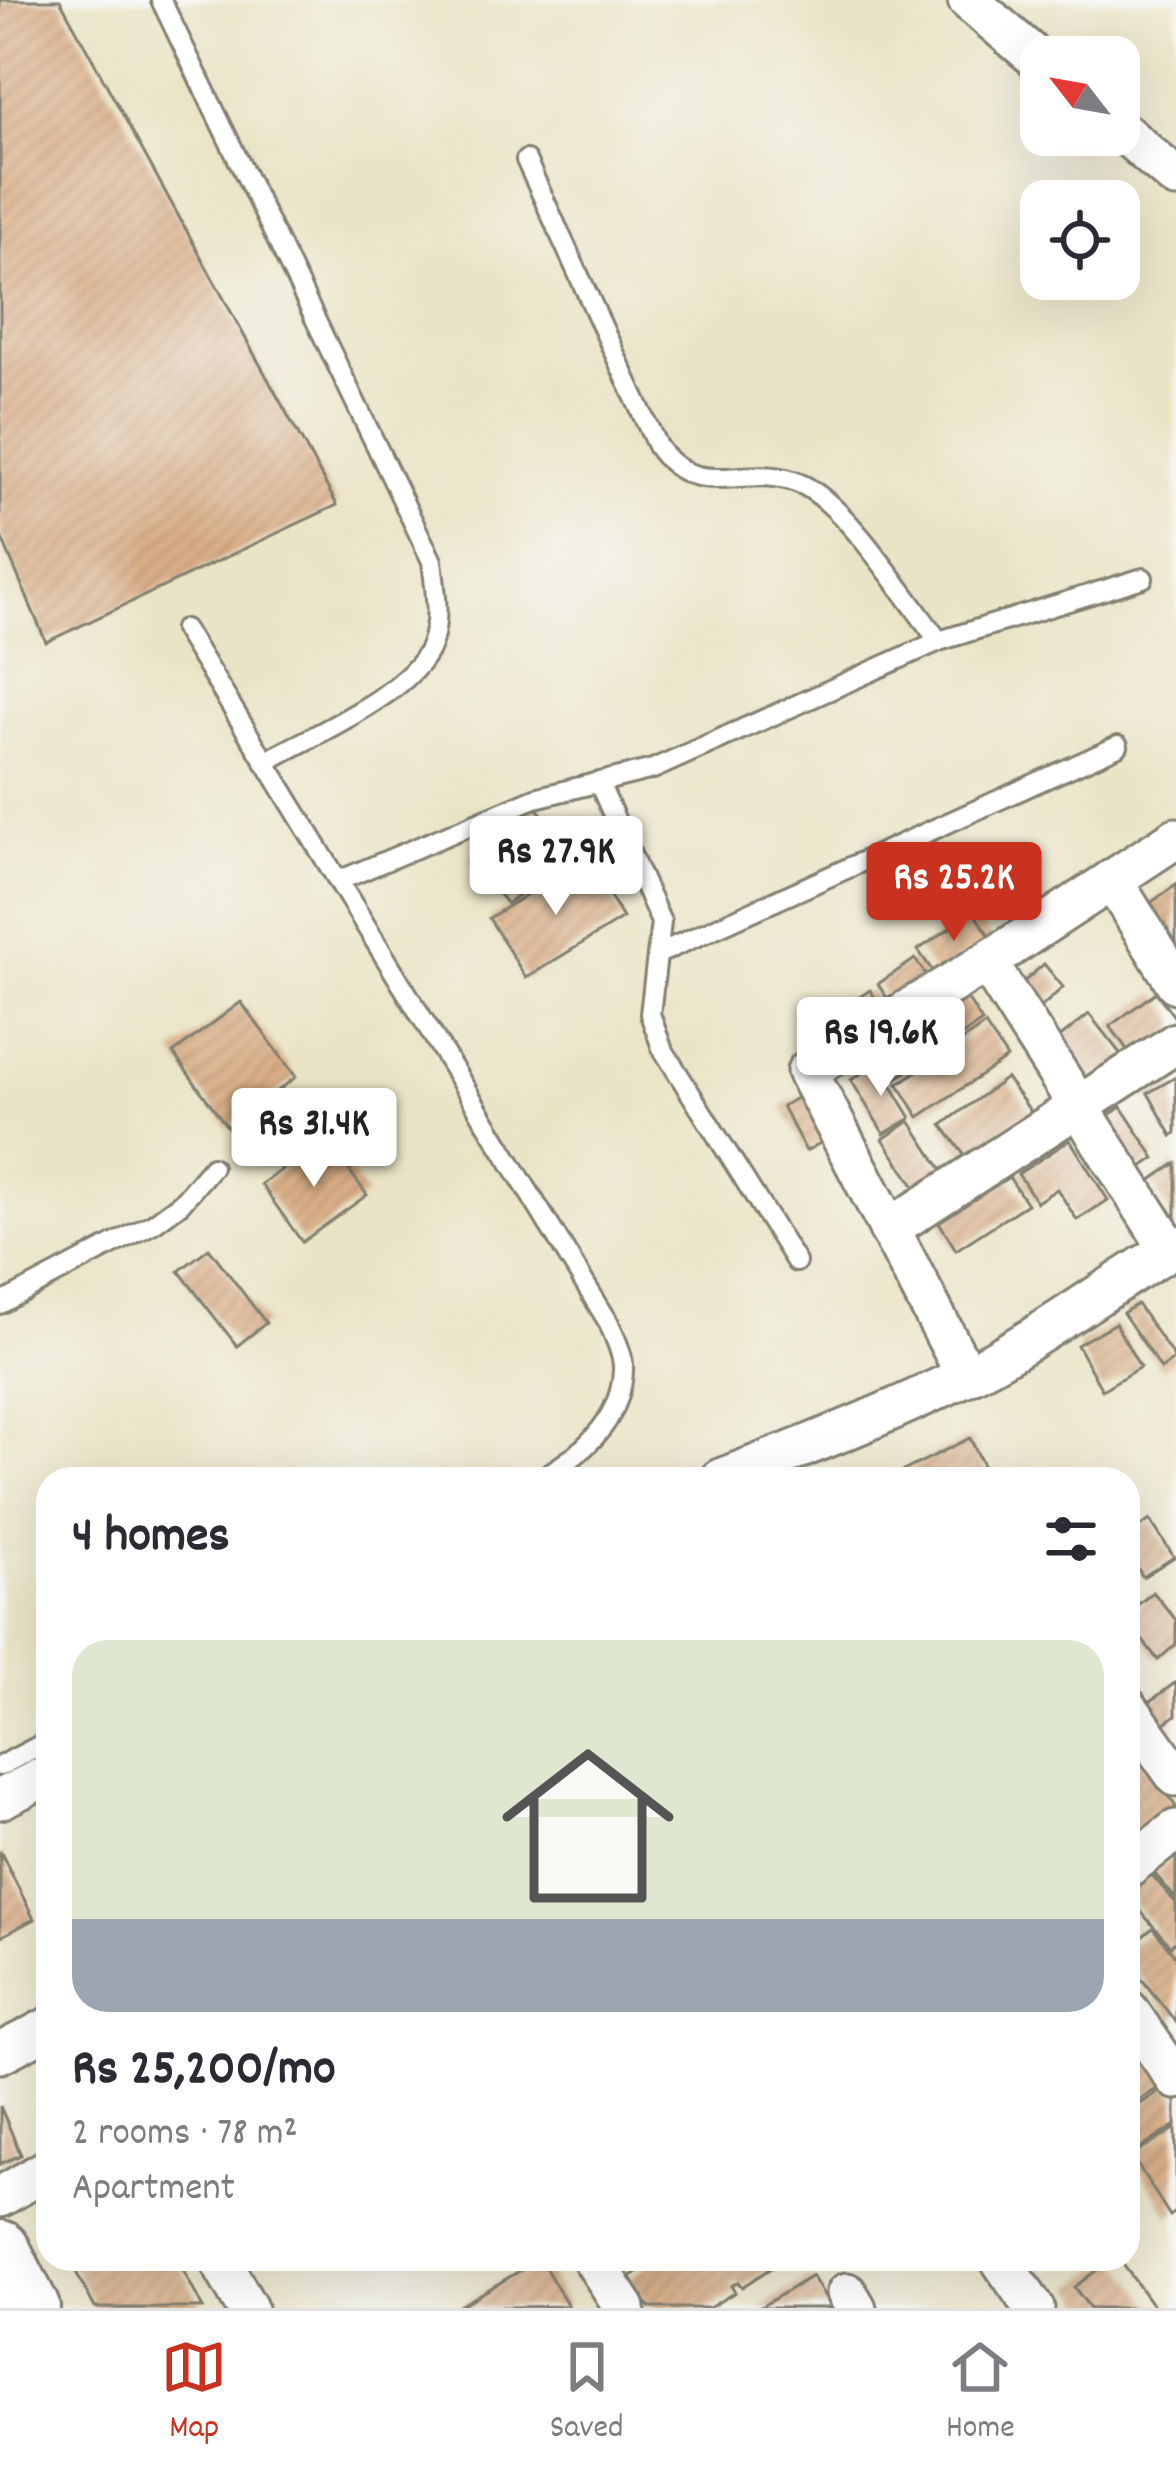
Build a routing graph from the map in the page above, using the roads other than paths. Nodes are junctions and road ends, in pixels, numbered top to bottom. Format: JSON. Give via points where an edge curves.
{"nodes":[{"id":1,"x":161,"y":0,"type":"edge"},
{"id":2,"x":968,"y":0,"type":"edge"},
{"id":3,"x":1020,"y":44,"type":"edge"},
{"id":4,"x":1140,"y":147,"type":"edge"},
{"id":5,"x":526,"y":160,"type":"dead end"},
{"id":6,"x":1176,"y":178,"type":"edge"},
{"id":7,"x":1143,"y":578,"type":"dead end"},
{"id":8,"x":184,"y":629,"type":"dead end"},
{"id":9,"x":939,"y":641,"type":"junction"},
{"id":10,"x":1118,"y":746,"type":"dead end"},
{"id":11,"x":265,"y":762,"type":"junction"},
{"id":12,"x":599,"y":783,"type":"junction"},
{"id":13,"x":1176,"y":838,"type":"edge"},
{"id":14,"x":1112,"y":880,"type":"junction"},
{"id":15,"x":338,"y":881,"type":"junction"},
{"id":16,"x":660,"y":953,"type":"junction"},
{"id":17,"x":987,"y":962,"type":"junction"},
{"id":18,"x":1176,"y":983,"type":"edge"},
{"id":19,"x":1176,"y":1042,"type":"edge"},
{"id":20,"x":1081,"y":1107,"type":"junction"},
{"id":21,"x":212,"y":1167,"type":"dead end"},
{"id":22,"x":890,"y":1229,"type":"junction"},
{"id":23,"x":1173,"y":1248,"type":"edge"},
{"id":24,"x":796,"y":1262,"type":"dead end"},
{"id":25,"x":0,"y":1304,"type":"edge"},
{"id":26,"x":966,"y":1375,"type":"junction"},
{"id":27,"x":556,"y":1467,"type":"edge"},
{"id":28,"x":752,"y":1467,"type":"edge"},
{"id":29,"x":1140,"y":1725,"type":"edge"},
{"id":30,"x":36,"y":1747,"type":"edge"},
{"id":31,"x":0,"y":1766,"type":"edge"},
{"id":32,"x":1176,"y":1777,"type":"edge"},
{"id":33,"x":36,"y":1781,"type":"edge"},
{"id":34,"x":0,"y":1799,"type":"edge"},
{"id":35,"x":1176,"y":1830,"type":"edge"},
{"id":36,"x":1140,"y":1858,"type":"edge"},
{"id":37,"x":1140,"y":2024,"type":"edge"},
{"id":38,"x":36,"y":2034,"type":"edge"},
{"id":39,"x":0,"y":2054,"type":"edge"},
{"id":40,"x":1171,"y":2061,"type":"edge"},
{"id":41,"x":36,"y":2176,"type":"edge"},
{"id":42,"x":0,"y":2197,"type":"edge"},
{"id":43,"x":0,"y":2251,"type":"edge"},
{"id":44,"x":226,"y":2271,"type":"edge"},
{"id":45,"x":601,"y":2271,"type":"edge"},
{"id":46,"x":1008,"y":2271,"type":"edge"},
{"id":47,"x":29,"y":2308,"type":"edge"},
{"id":48,"x":247,"y":2308,"type":"edge"},
{"id":49,"x":625,"y":2308,"type":"edge"},
{"id":50,"x":1034,"y":2308,"type":"edge"}],
"edges":[{"from":1,"to":11,"type":"lane","via":[[432,561],[431,645],[416,668]]},
{"from":2,"to":3,"type":"street"},
{"from":4,"to":6,"type":"street"},
{"from":5,"to":9,"type":"lane","via":[[670,464],[699,479],[775,476],[804,486],[830,504]]},
{"from":7,"to":9,"type":"lane"},
{"from":8,"to":11,"type":"lane"},
{"from":9,"to":12,"type":"lane","via":[[726,739]]},
{"from":10,"to":16,"type":"lane"},
{"from":11,"to":15,"type":"lane"},
{"from":12,"to":15,"type":"lane","via":[[535,798]]},
{"from":12,"to":16,"type":"lane","via":[[662,922]]},
{"from":13,"to":14,"type":"street"},
{"from":14,"to":17,"type":"street"},
{"from":14,"to":18,"type":"street"},
{"from":15,"to":27,"type":"lane","via":[[609,1323],[624,1364],[618,1403],[596,1438]]},
{"from":16,"to":24,"type":"lane","via":[[650,1014],[662,1048]]},
{"from":17,"to":20,"type":"street"},
{"from":17,"to":22,"type":"street","via":[[807,1071]]},
{"from":19,"to":20,"type":"street"},
{"from":20,"to":22,"type":"street"},
{"from":20,"to":23,"type":"street"},
{"from":21,"to":25,"type":"lane","via":[[154,1223]]},
{"from":22,"to":26,"type":"street"},
{"from":23,"to":26,"type":"street"},
{"from":26,"to":28,"type":"street"},
{"from":29,"to":32,"type":"street"},
{"from":30,"to":31,"type":"lane"},
{"from":33,"to":34,"type":"street"},
{"from":35,"to":36,"type":"street"},
{"from":37,"to":40,"type":"street"},
{"from":38,"to":39,"type":"street"},
{"from":41,"to":42,"type":"street"},
{"from":43,"to":47,"type":"main road"},
{"from":44,"to":48,"type":"street"},
{"from":45,"to":49,"type":"street"},
{"from":46,"to":50,"type":"street"}]}
